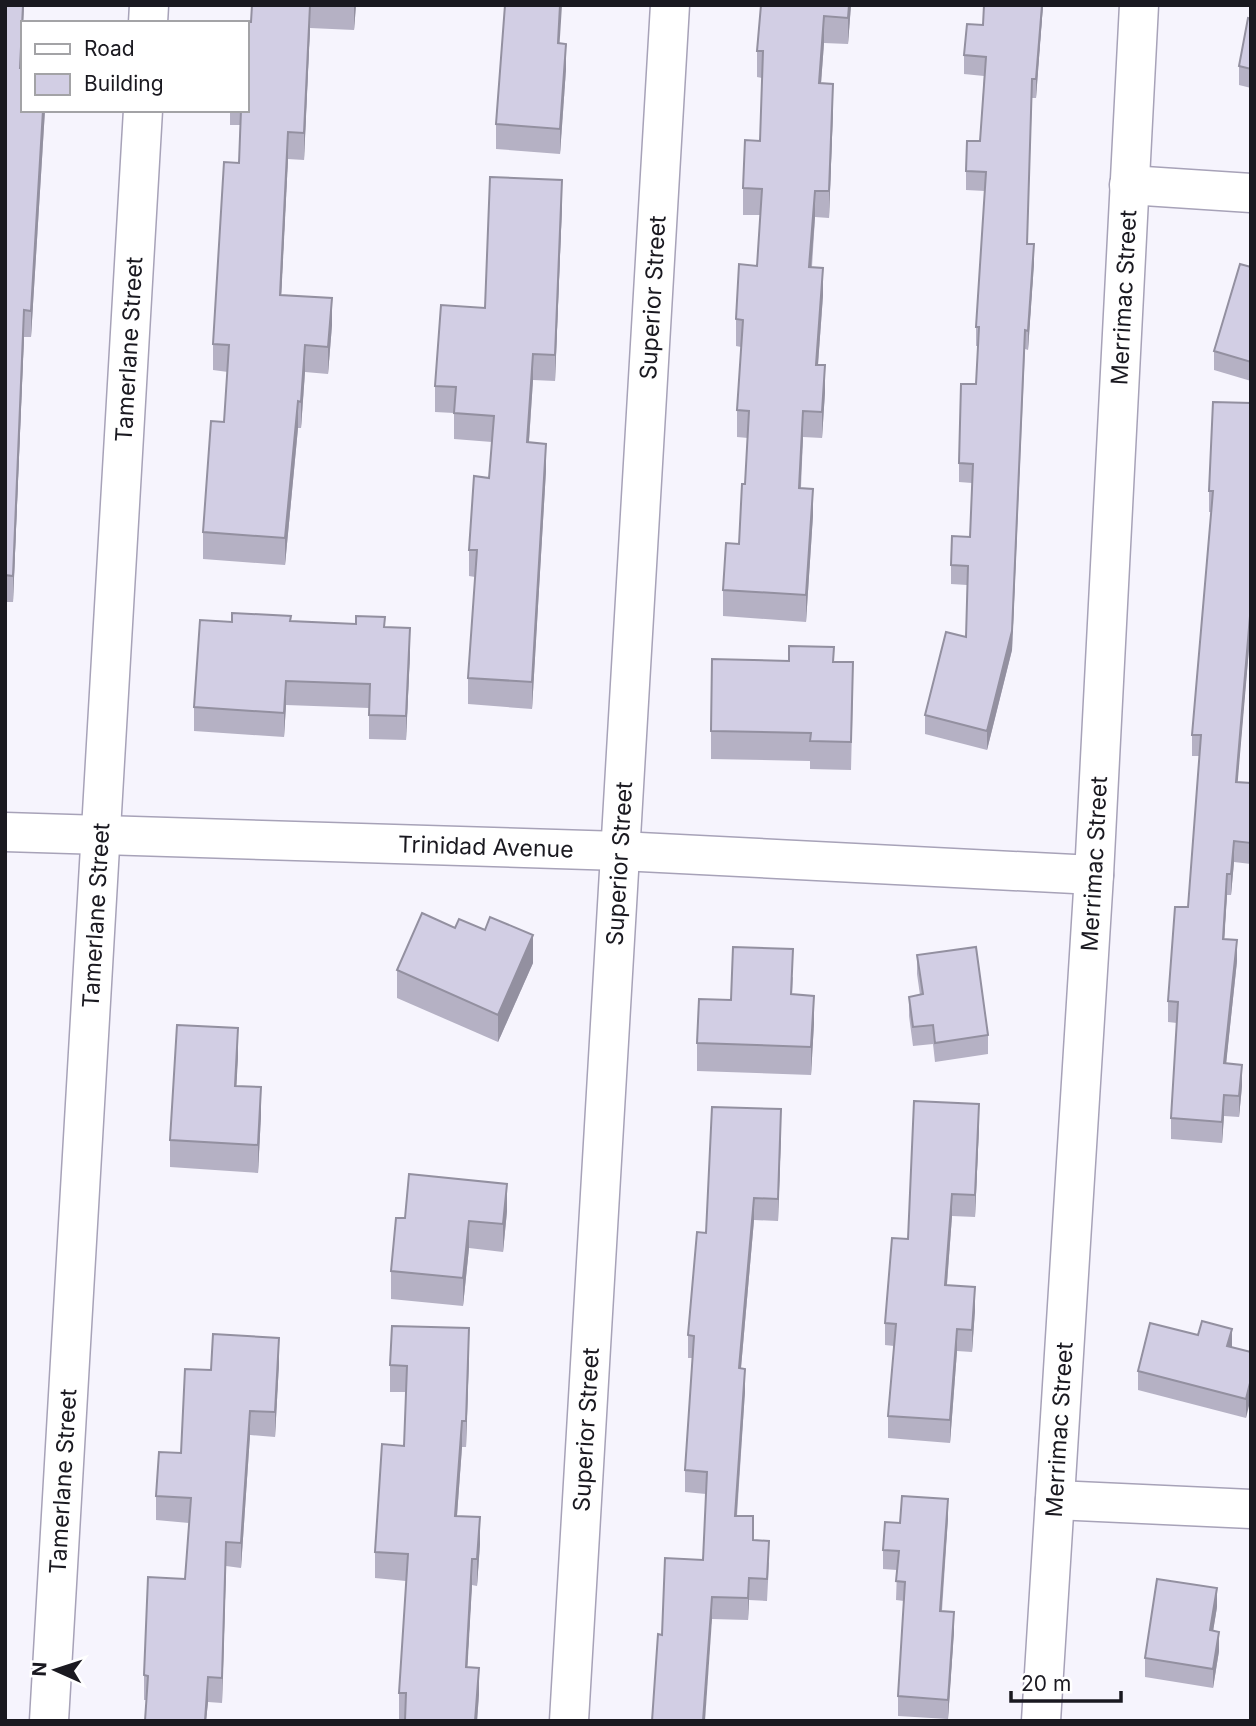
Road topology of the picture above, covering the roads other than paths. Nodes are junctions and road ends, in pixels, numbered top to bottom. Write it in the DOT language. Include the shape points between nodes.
graph roads {
  1 [pos="670,5"];
  2 [pos="1139,5"];
  3 [pos="143,112"];
  4 [pos="1129,185"];
  5 [pos="1251,193"];
  6 [pos="5,832"];
  7 [pos="102,835"];
  8 [pos="620,851"];
  9 [pos="1094,875"];
  10 [pos="1055,1500"];
  11 [pos="1251,1509"];
  12 [pos="49,1721"];
  13 [pos="569,1721"];
  14 [pos="1041,1721"];
  1 -- 8 [label="street, Superior Street"];
  2 -- 4 [label="street, Merrimac Street"];
  3 -- 7 [label="street, Tamerlane Street"];
  4 -- 5 [label="street"];
  4 -- 9 [label="street, Merrimac Street"];
  6 -- 7 [label="street, Trinidad Avenue"];
  7 -- 8 [label="street, Trinidad Avenue"];
  7 -- 12 [label="street, Tamerlane Street"];
  8 -- 9 [label="street, Trinidad Avenue"];
  8 -- 13 [label="street, Superior Street"];
  9 -- 10 [label="street, Merrimac Street"];
  10 -- 11 [label="street"];
  10 -- 14 [label="street, Merrimac Street"];
}
